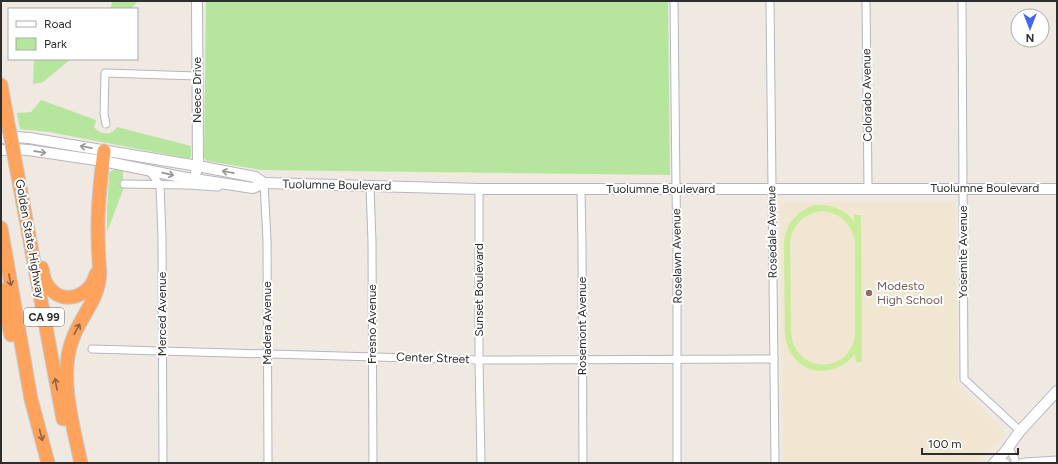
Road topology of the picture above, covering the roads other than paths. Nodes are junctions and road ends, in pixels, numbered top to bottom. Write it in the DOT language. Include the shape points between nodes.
graph roads {
  1 [pos="197,1"];
  2 [pos="674,1"];
  3 [pos="770,1"];
  4 [pos="866,1"];
  5 [pos="962,1"];
  6 [pos="197,76"];
  7 [pos="1,85"];
  8 [pos="106,124"];
  9 [pos="1,138"];
  10 [pos="1,150"];
  11 [pos="104,156"];
  12 [pos="198,166"];
  13 [pos="148,169"];
  14 [pos="17,171"];
  15 [pos="191,182"];
  16 [pos="124,184"];
  17 [pos="264,184"];
  18 [pos="160,185"];
  19 [pos="370,186"];
  20 [pos="868,188"];
  21 [pos="963,188"];
  22 [pos="479,189"];
  23 [pos="581,189"];
  24 [pos="676,189"];
  25 [pos="772,189"];
  26 [pos="1057,189"];
  27 [pos="1,228"];
  28 [pos="99,260"];
  29 [pos="1,290"];
  30 [pos="92,349"];
  31 [pos="162,351"];
  32 [pos="267,354"];
  33 [pos="372,356"];
  34 [pos="583,359"];
  35 [pos="677,359"];
  36 [pos="774,359"];
  37 [pos="480,360"];
  38 [pos="1057,391"];
  39 [pos="31,399"];
  40 [pos="1020,431"];
  41 [pos="1008,447"];
  42 [pos="1057,460"];
  43 [pos="999,462"];
  44 [pos="48,463"];
  45 [pos="74,463"];
  46 [pos="81,463"];
  47 [pos="163,463"];
  48 [pos="268,463"];
  49 [pos="373,463"];
  50 [pos="481,463"];
  51 [pos="583,463"];
  52 [pos="677,463"];
  53 [pos="774,463"];
  54 [pos="1015,463"];
  55 [pos="1021,463"];
  1 -- 6 [label="main road, Neece Drive"];
  2 -- 24 [label="street, Roselawn Avenue"];
  3 -- 25 [label="street, Rosedale Avenue"];
  4 -- 20 [label="street, Colorado Avenue"];
  5 -- 21 [label="street, Yosemite Avenue"];
  6 -- 8 [label="street" via="105,74"];
  6 -- 12 [label="main road, Neece Drive"];
  7 -- 14 [label="highway, Golden State Highway / CA 99, bridge"];
  11 -- 9 [label="main road, Tuolumne Boulevard, one-way" via="63,143 29,138"];
  10 -- 11 [label="main road, Tuolumne Boulevard, one-way"];
  11 -- 12 [label="main road, Tuolumne Boulevard"];
  11 -- 13 [label="main road, Tuolumne Boulevard"];
  11 -- 28 [label="highway" via="99,192"];
  12 -- 15 [label="main road, Neece Drive"];
  17 -- 12 [label="main road, Tuolumne Boulevard, one-way" via="255,177"];
  13 -- 15 [label="main road, Tuolumne Boulevard, one-way"];
  13 -- 18 [label="street"];
  14 -- 28 [label="highway" via="45,280 50,289 60,296 76,297 89,288"];
  45 -- 14 [label="highway, Golden State Highway / CA 99, one-way" via="58,396"];
  15 -- 17 [label="main road, Tuolumne Boulevard" via="253,188"];
  15 -- 18 [label="street, Tuolumne Boulevard"];
  16 -- 18 [label="street, Tuolumne Boulevard"];
  17 -- 19 [label="main road, Tuolumne Boulevard"];
  17 -- 32 [label="street, Madera Avenue" via="267,240"];
  18 -- 31 [label="street, Merced Avenue"];
  19 -- 22 [label="main road, Tuolumne Boulevard"];
  19 -- 33 [label="street, Fresno Avenue"];
  20 -- 21 [label="main road, Tuolumne Boulevard"];
  20 -- 25 [label="main road, Tuolumne Boulevard"];
  21 -- 26 [label="main road, Tuolumne Boulevard"];
  21 -- 40 [label="street, Yosemite Avenue" via="964,378"];
  22 -- 23 [label="main road, Tuolumne Boulevard"];
  22 -- 37 [label="street, Sunset Boulevard"];
  23 -- 24 [label="main road, Tuolumne Boulevard"];
  23 -- 34 [label="street, Rosemont Avenue"];
  24 -- 25 [label="main road, Tuolumne Boulevard"];
  24 -- 35 [label="street, Roselawn Avenue"];
  25 -- 36 [label="street, Rosedale Avenue"];
  27 -- 39 [label="highway, CA 99, one-way"];
  46 -- 28 [label="highway, one-way" via="69,404 67,357 73,336 98,288"];
  29 -- 39 [label="highway"];
  30 -- 31 [label="street, Center Street"];
  31 -- 32 [label="street, Center Street"];
  31 -- 47 [label="street, Merced Avenue"];
  32 -- 33 [label="street, Center Street"];
  32 -- 48 [label="street, Madera Avenue"];
  33 -- 37 [label="street, Center Street"];
  33 -- 49 [label="street, Fresno Avenue"];
  34 -- 35 [label="street, Center Street"];
  34 -- 37 [label="street, Center Street"];
  34 -- 51 [label="street, Rosemont Avenue"];
  35 -- 36 [label="street, Center Street"];
  35 -- 52 [label="street, Roselawn Avenue"];
  36 -- 53 [label="street, Rosedale Avenue"];
  37 -- 50 [label="street, Sunset Boulevard"];
  38 -- 40 [label="main road"];
  39 -- 44 [label="highway, CA 99, one-way"];
  40 -- 41 [label="main road"];
  41 -- 43 [label="main road"];
  41 -- 54 [label="street"];
  42 -- 55 [label="street"];
}
